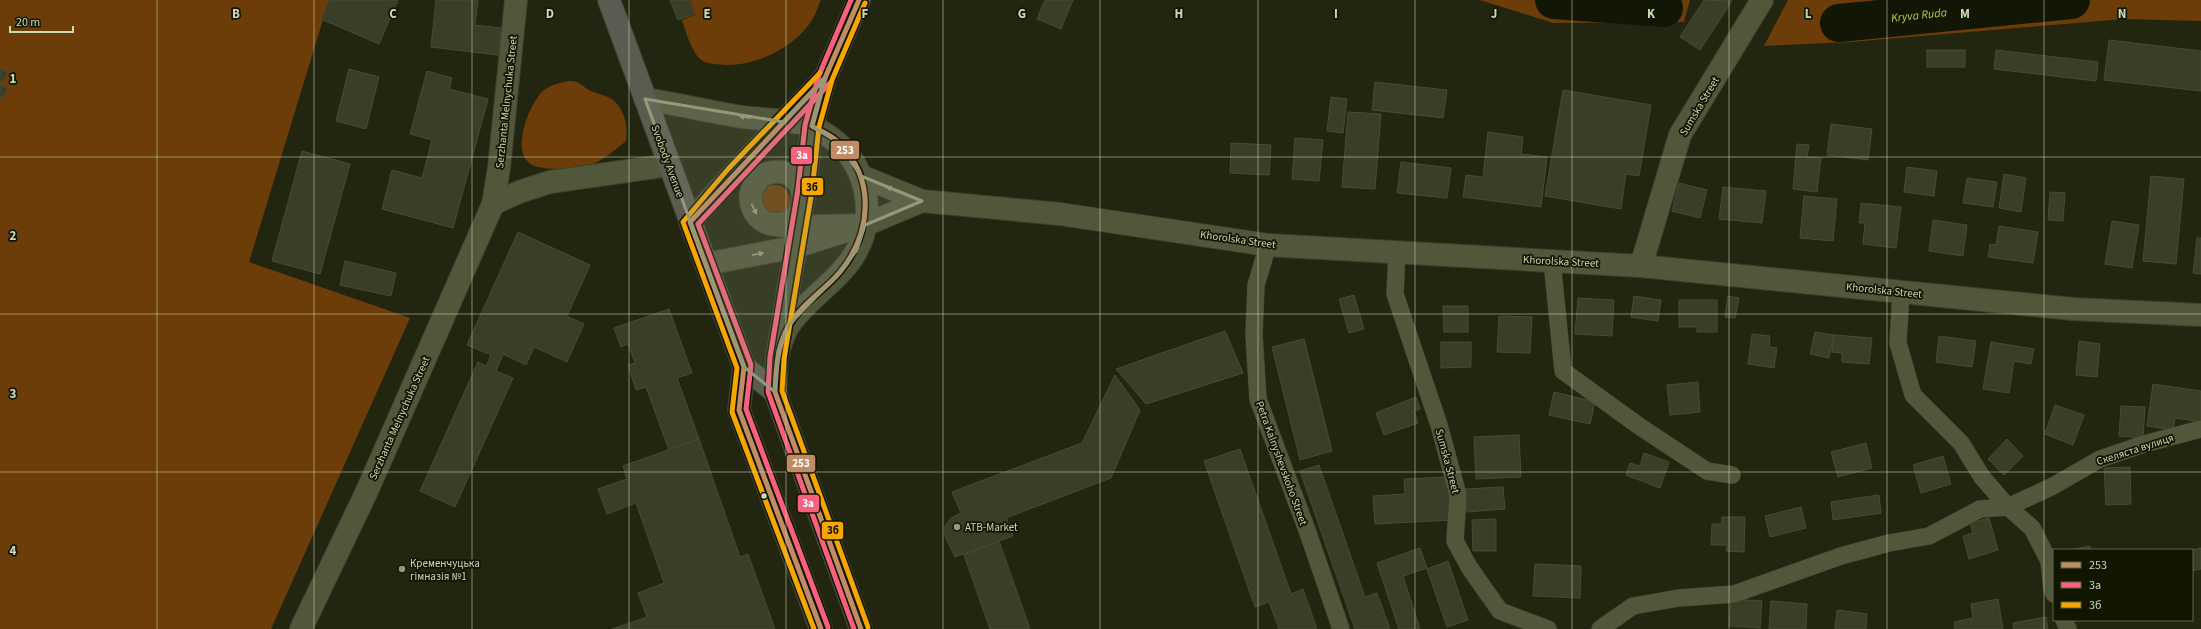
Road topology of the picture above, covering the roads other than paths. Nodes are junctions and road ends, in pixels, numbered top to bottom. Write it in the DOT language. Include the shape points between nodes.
graph roads {
  1 [pos="516,0"];
  2 [pos="609,0"];
  3 [pos="858,0"];
  4 [pos="1762,0"];
  5 [pos="825,78"];
  6 [pos="644,99"];
  7 [pos="784,122"];
  8 [pos="812,126"];
  9 [pos="763,142"];
  10 [pos="669,165"];
  11 [pos="861,176"];
  12 [pos="755,183"];
  13 [pos="922,201"];
  14 [pos="493,204"];
  15 [pos="803,204"];
  16 [pos="690,222"];
  17 [pos="775,224"];
  18 [pos="865,225"];
  19 [pos="799,226"];
  20 [pos="1268,244"];
  21 [pos="794,247"];
  22 [pos="1397,252"];
  23 [pos="1552,261"];
  24 [pos="706,264"];
  25 [pos="1641,266"];
  26 [pos="1901,292"];
  27 [pos="2201,315"];
  28 [pos="778,352"];
  29 [pos="744,367"];
  30 [pos="775,392"];
  31 [pos="2201,429"];
  32 [pos="1732,475"];
  33 [pos="2008,507"];
  34 [pos="2053,592"];
  35 [pos="301,629"];
  36 [pos="821,629"];
  37 [pos="861,629"];
  38 [pos="1341,629"];
  39 [pos="1548,629"];
  40 [pos="1600,629"];
  1 -- 14 [label="street, Serzhanta Melnychuka Street"];
  2 -- 6 [label="highway, Svobody Avenue"];
  3 -- 5 [label="street"];
  4 -- 25 [label="street, Sumska Street" via="1680,135"];
  5 -- 7 [label="street"];
  5 -- 8 [label="street"];
  7 -- 6 [label="street, one-way"];
  6 -- 10 [label="highway, Svobody Avenue"];
  7 -- 8 [label="street"];
  7 -- 9 [label="street"];
  8 -- 11 [label="street" via="837,142 848,153"];
  8 -- 15 [label="street"];
  9 -- 12 [label="street"];
  9 -- 16 [label="street"];
  10 -- 14 [label="street" via="550,182"];
  10 -- 16 [label="highway, Svobody Avenue"];
  13 -- 11 [label="street, one-way"];
  11 -- 18 [label="street" via="867,199"];
  12 -- 15 [label="street" via="770,172 788,174 801,186"];
  12 -- 17 [label="street, one-way" via="751,192 752,207 761,219"];
  13 -- 18 [label="street"];
  13 -- 20 [label="street, Khorolska Street" via="1060,214"];
  14 -- 35 [label="street, Serzhanta Melnychuka Street" via="367,491"];
  15 -- 17 [label="street" via="793,219"];
  15 -- 19 [label="street"];
  16 -- 24 [label="highway, Svobody Avenue"];
  17 -- 19 [label="street"];
  18 -- 19 [label="street"];
  18 -- 21 [label="street"];
  18 -- 28 [label="street" via="857,250 840,272 789,325"];
  19 -- 21 [label="street"];
  20 -- 22 [label="street, Khorolska Street"];
  20 -- 38 [label="street, Petra Kalnyshevskoho Street" via="1256,285 1254,335 1258,399"];
  24 -- 21 [label="street, one-way"];
  21 -- 28 [label="street"];
  22 -- 23 [label="street, Khorolska Street"];
  22 -- 39 [label="street, Sumska Street" via="1395,294 1439,425 1458,495 1455,541 1469,567 1500,611"];
  23 -- 25 [label="street, Khorolska Street"];
  23 -- 32 [label="street" via="1563,371 1707,471"];
  24 -- 29 [label="highway, Svobody Avenue"];
  25 -- 26 [label="street, Khorolska Street"];
  26 -- 27 [label="street, Khorolska Street" via="2073,309"];
  26 -- 33 [label="street" via="1898,343 1913,395 1961,443 1982,477"];
  28 -- 30 [label="street"];
  29 -- 30 [label="highway"];
  29 -- 36 [label="highway, Svobody Avenue" via="739,410"];
  30 -- 37 [label="highway"];
  31 -- 33 [label="street, Скеляста вулиця" via="2100,459 2053,486"];
  33 -- 34 [label="street" via="2032,528 2049,561"];
  33 -- 40 [label="street" via="1980,508 1929,536 1888,543 1841,556 1734,594 1679,598 1633,606"];
}
